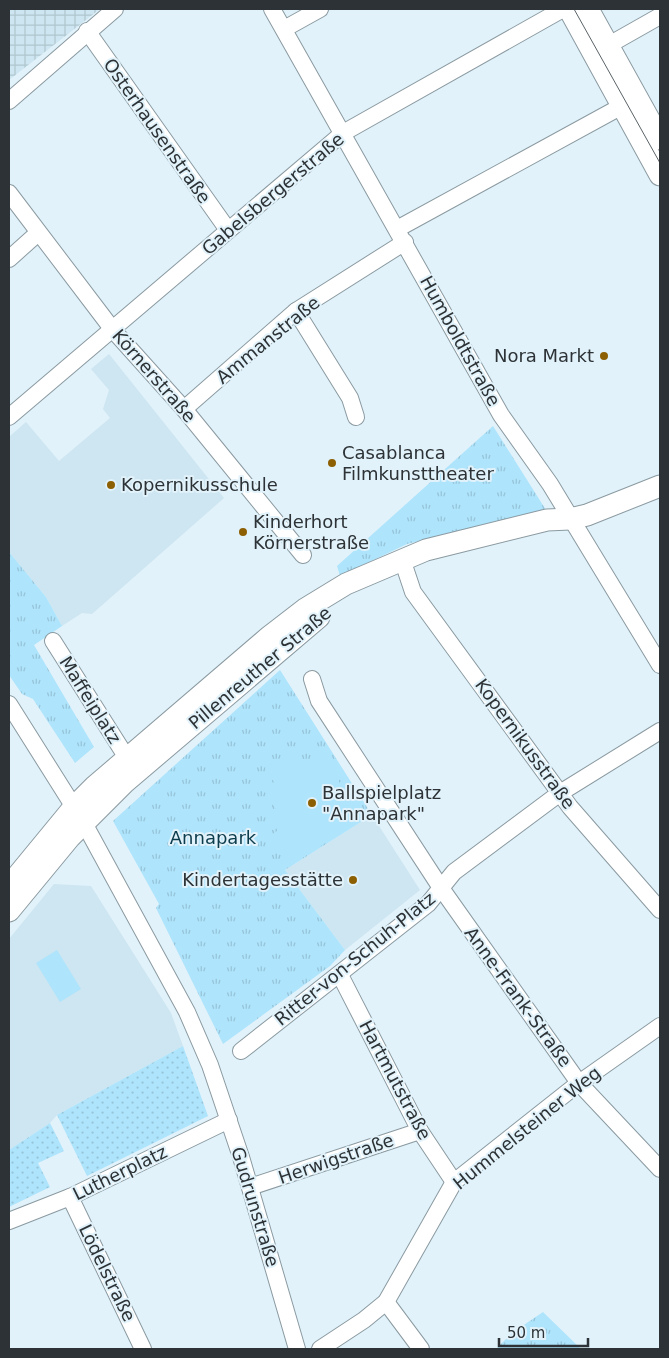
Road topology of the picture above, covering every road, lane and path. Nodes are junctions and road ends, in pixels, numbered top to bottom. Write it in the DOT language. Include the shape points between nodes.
graph roads {
  1 [pos="115,9"];
  2 [pos="272,9"];
  3 [pos="320,9"];
  4 [pos="562,9"];
  5 [pos="570,9"];
  6 [pos="588,9"];
  7 [pos="660,16"];
  8 [pos="284,28"];
  9 [pos="87,31"];
  10 [pos="607,46"];
  11 [pos="9,101"];
  12 [pos="616,110"];
  13 [pos="343,134"];
  14 [pos="660,139"];
  15 [pos="660,176"];
  16 [pos="9,193"];
  17 [pos="228,230"];
  18 [pos="38,233"];
  19 [pos="401,235"];
  20 [pos="9,258"];
  21 [pos="296,311"];
  22 [pos="113,330"];
  23 [pos="184,410"];
  24 [pos="9,417"];
  25 [pos="356,417"];
  26 [pos="660,486"];
  27 [pos="570,519"];
  28 [pos="303,555"];
  29 [pos="405,568"];
  30 [pos="53,641"];
  31 [pos="660,665"];
  32 [pos="312,679"];
  33 [pos="9,704"];
  34 [pos="660,731"];
  35 [pos="126,758"];
  36 [pos="560,793"];
  37 [pos="79,815"];
  38 [pos="9,886"];
  39 [pos="440,888"];
  40 [pos="660,910"];
  41 [pos="9,911"];
  42 [pos="340,975"];
  43 [pos="660,1026"];
  44 [pos="241,1051"];
  45 [pos="579,1083"];
  46 [pos="229,1120"];
  47 [pos="420,1131"];
  48 [pos="660,1169"];
  49 [pos="454,1182"];
  50 [pos="250,1187"];
  51 [pos="70,1198"];
  52 [pos="9,1221"];
  53 [pos="386,1302"];
  54 [pos="143,1349"];
  55 [pos="297,1349"];
  56 [pos="320,1349"];
  57 [pos="421,1349"];
  1 -- 9 [label="street"];
  2 -- 8 [label="street, Humboldtstraße"];
  3 -- 8 [label="street"];
  4 -- 13 [label="street, Gabelsbergerstraße"];
  5 -- 12 [label="main road"];
  6 -- 10 [label="main road"];
  7 -- 10 [label="street"];
  8 -- 13 [label="street, Humboldtstraße"];
  9 -- 11 [label="street"];
  9 -- 17 [label="street, Osterhausenstraße"];
  10 -- 14 [label="main road"];
  12 -- 15 [label="main road"];
  12 -- 19 [label="street, Ammanstraße"];
  13 -- 17 [label="street, Gabelsbergerstraße"];
  13 -- 19 [label="street, Humboldtstraße"];
  16 -- 18 [label="street, Körnerstraße"];
  17 -- 22 [label="street, Gabelsbergerstraße"];
  18 -- 20 [label="street"];
  18 -- 22 [label="street, Körnerstraße"];
  19 -- 21 [label="street, Ammanstraße"];
  19 -- 27 [label="street, Humboldtstraße" via="501,415"];
  21 -- 23 [label="street, Ammanstraße"];
  21 -- 25 [label="street" via="350,398"];
  22 -- 23 [label="street, Körnerstraße"];
  22 -- 24 [label="street, Gabelsbergerstraße"];
  23 -- 28 [label="street, Körnerstraße"];
  26 -- 27 [label="main road, Pillenreuther Straße" via="611,507"];
  27 -- 29 [label="main road, Pillenreuther Straße" via="551,529 457,551"];
  27 -- 31 [label="street, Humboldtstraße"];
  27 -- 35 [label="main road, Pillenreuther Straße" via="547,520 439,546 392,563 340,588 270,636"];
  29 -- 36 [label="street, Kopernikusstraße" via="413,592"];
  29 -- 37 [label="main road, Pillenreuther Straße" via="346,598 308,625 163,749"];
  30 -- 35 [label="street, Maffeiplatz"];
  32 -- 39 [label="street, Ritter-von-Schuh-Platz" via="319,701"];
  33 -- 37 [label="street"];
  34 -- 36 [label="street"];
  35 -- 37 [label="main road, Pillenreuther Straße"];
  36 -- 39 [label="street" via="454,872"];
  36 -- 40 [label="street, Kopernikusstraße"];
  37 -- 38 [label="main road, Pillenreuther Straße"];
  37 -- 41 [label="main road, Pillenreuther Straße"];
  37 -- 46 [label="street, Gudrunstraße" via="173,983 210,1065"];
  39 -- 42 [label="street, Ritter-von-Schuh-Platz" via="428,904"];
  39 -- 45 [label="street, Anne-Frank-Straße"];
  42 -- 44 [label="street, Ritter-von-Schuh-Platz"];
  42 -- 47 [label="street, Hartmutstraße"];
  43 -- 45 [label="street, Hummelsteiner Weg"];
  45 -- 48 [label="street, Anne-Frank-Straße"];
  45 -- 49 [label="street, Hummelsteiner Weg"];
  46 -- 50 [label="street, Gudrunstraße"];
  46 -- 51 [label="street, Lutherplatz"];
  47 -- 49 [label="street, Hartmutstraße"];
  47 -- 50 [label="street, Herwigstraße"];
  49 -- 53 [label="street, Hummelsteiner Weg"];
  50 -- 55 [label="street, Gudrunstraße"];
  51 -- 52 [label="street, Lutherplatz"];
  51 -- 54 [label="street, Lödelstraße"];
  53 -- 56 [label="street, Hummelsteiner Weg"];
  53 -- 57 [label="street"];
}
